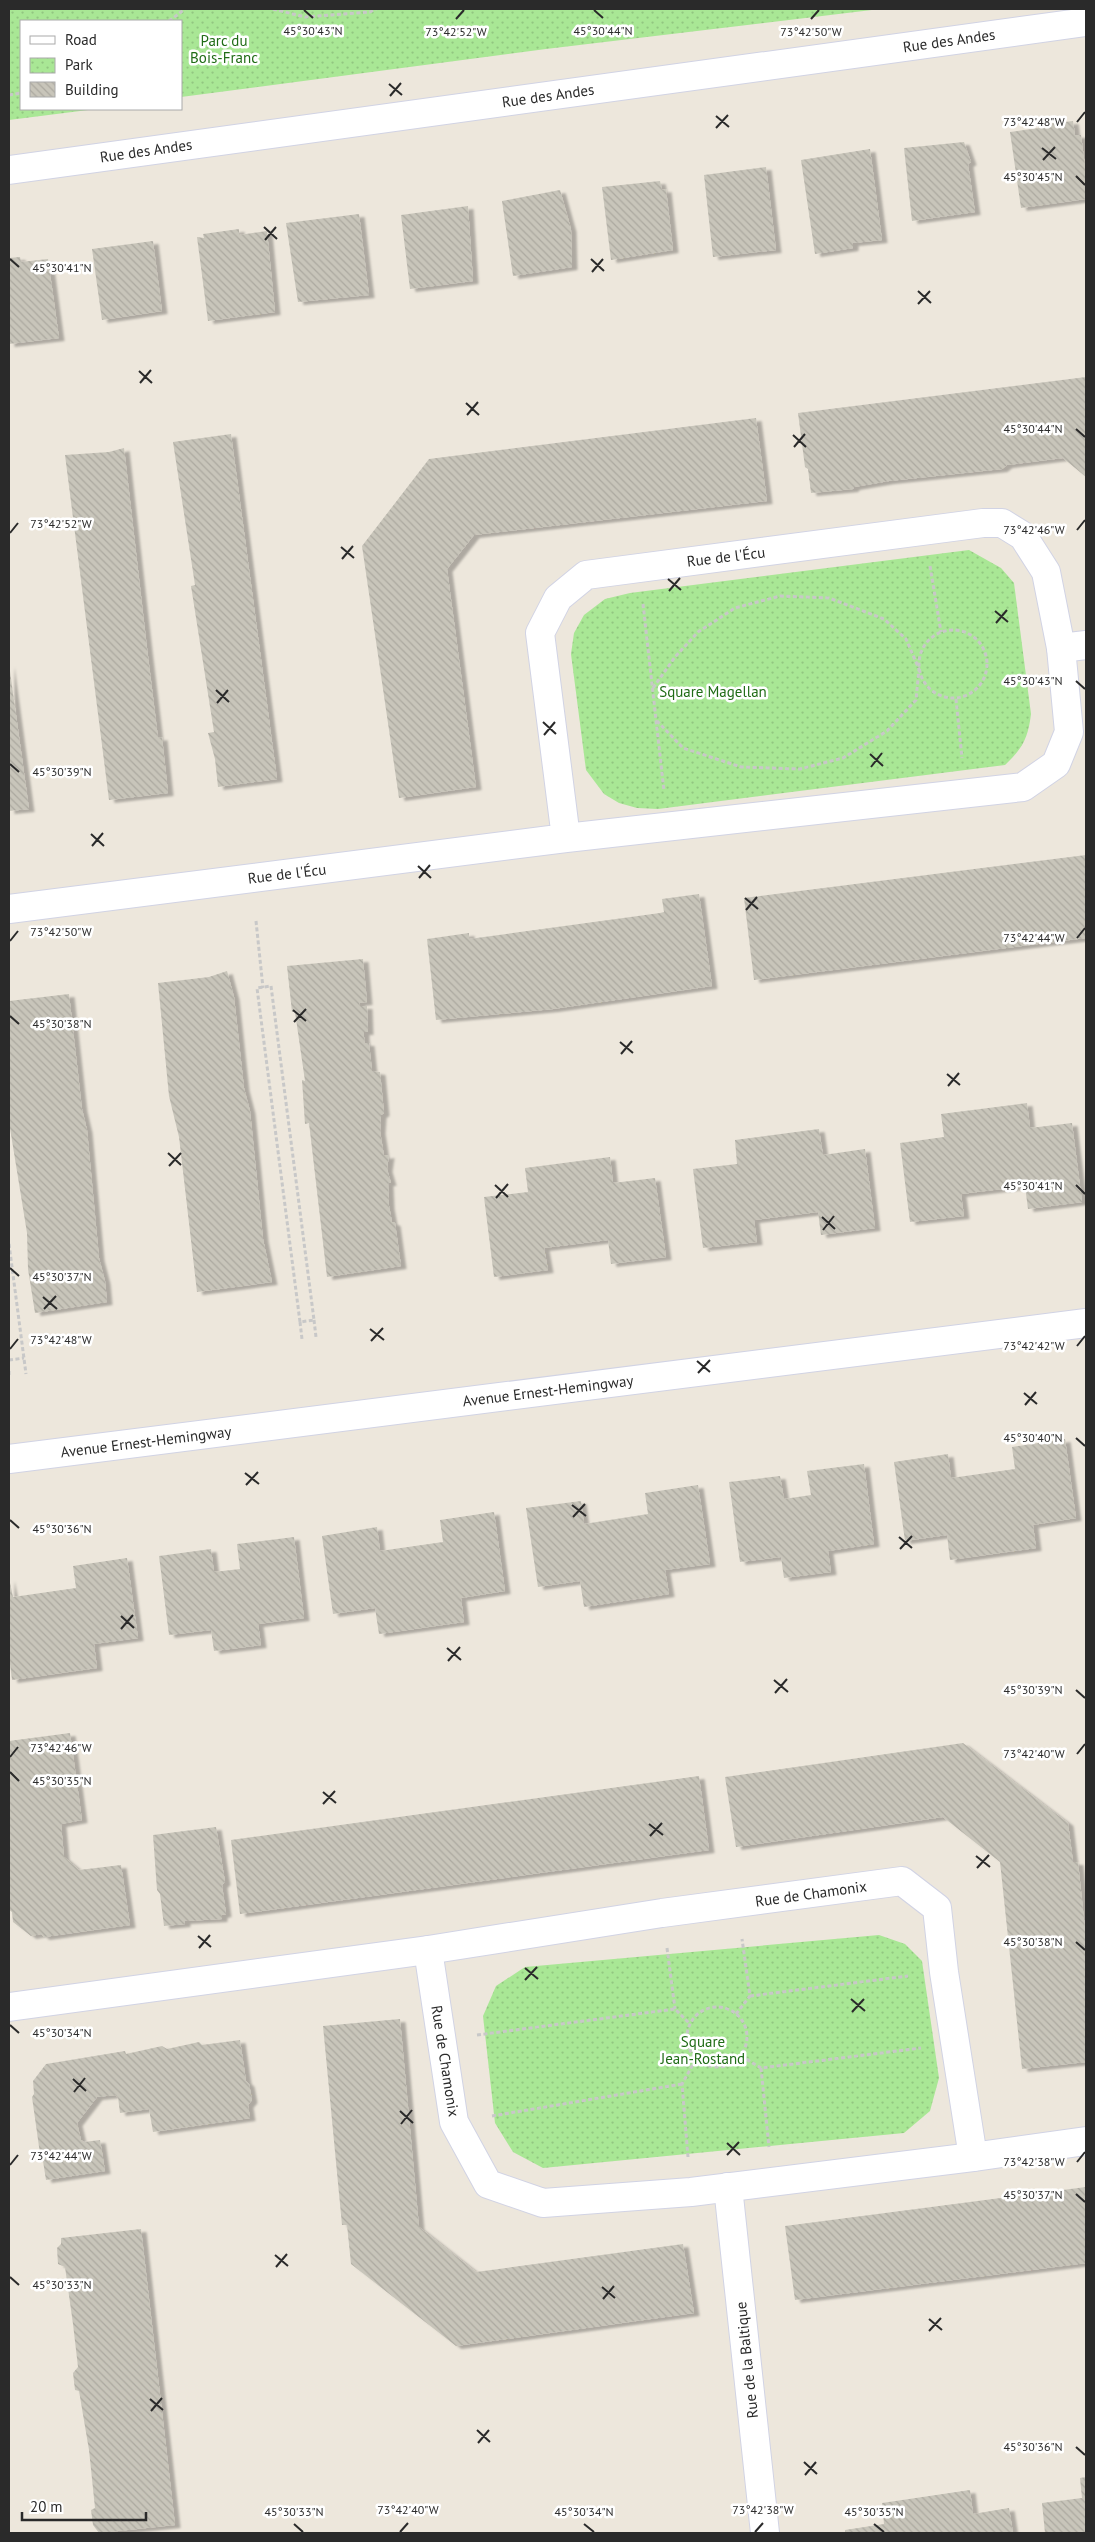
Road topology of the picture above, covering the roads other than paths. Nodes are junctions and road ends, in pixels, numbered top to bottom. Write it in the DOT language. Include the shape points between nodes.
graph roads {
  1 [pos="1086,22"];
  2 [pos="9,170"];
  3 [pos="1074,647"];
  4 [pos="566,838"];
  5 [pos="9,909"];
  6 [pos="1086,1323"];
  7 [pos="9,1459"];
  8 [pos="428,1950"];
  9 [pos="9,2007"];
  10 [pos="1086,2141"];
  11 [pos="973,2158"];
  12 [pos="728,2188"];
  13 [pos="765,2533"];
  1 -- 2 [label="street, Rue des Andes"];
  3 -- 4 [label="street, Rue de l'Écu" via="1069,732 1056,764 1023,787"];
  3 -- 4 [label="street, Rue de l'Écu" via="1046,572 1023,536 1002,524 982,523 586,576 558,598 540,633"];
  4 -- 5 [label="street, Rue de l'Écu"];
  6 -- 7 [label="street, Avenue Ernest-Hemingway"];
  8 -- 9 [label="street, Rue de Chamonix"];
  8 -- 11 [label="street, Rue de Chamonix" via="662,1913 902,1882 937,1908"];
  8 -- 12 [label="street, Rue de Chamonix" via="454,2122 488,2184 543,2203"];
  10 -- 11 [label="street, Rue de Chamonix"];
  11 -- 12 [label="street, Rue de Chamonix"];
  12 -- 13 [label="street, Rue de la Baltique"];
}
